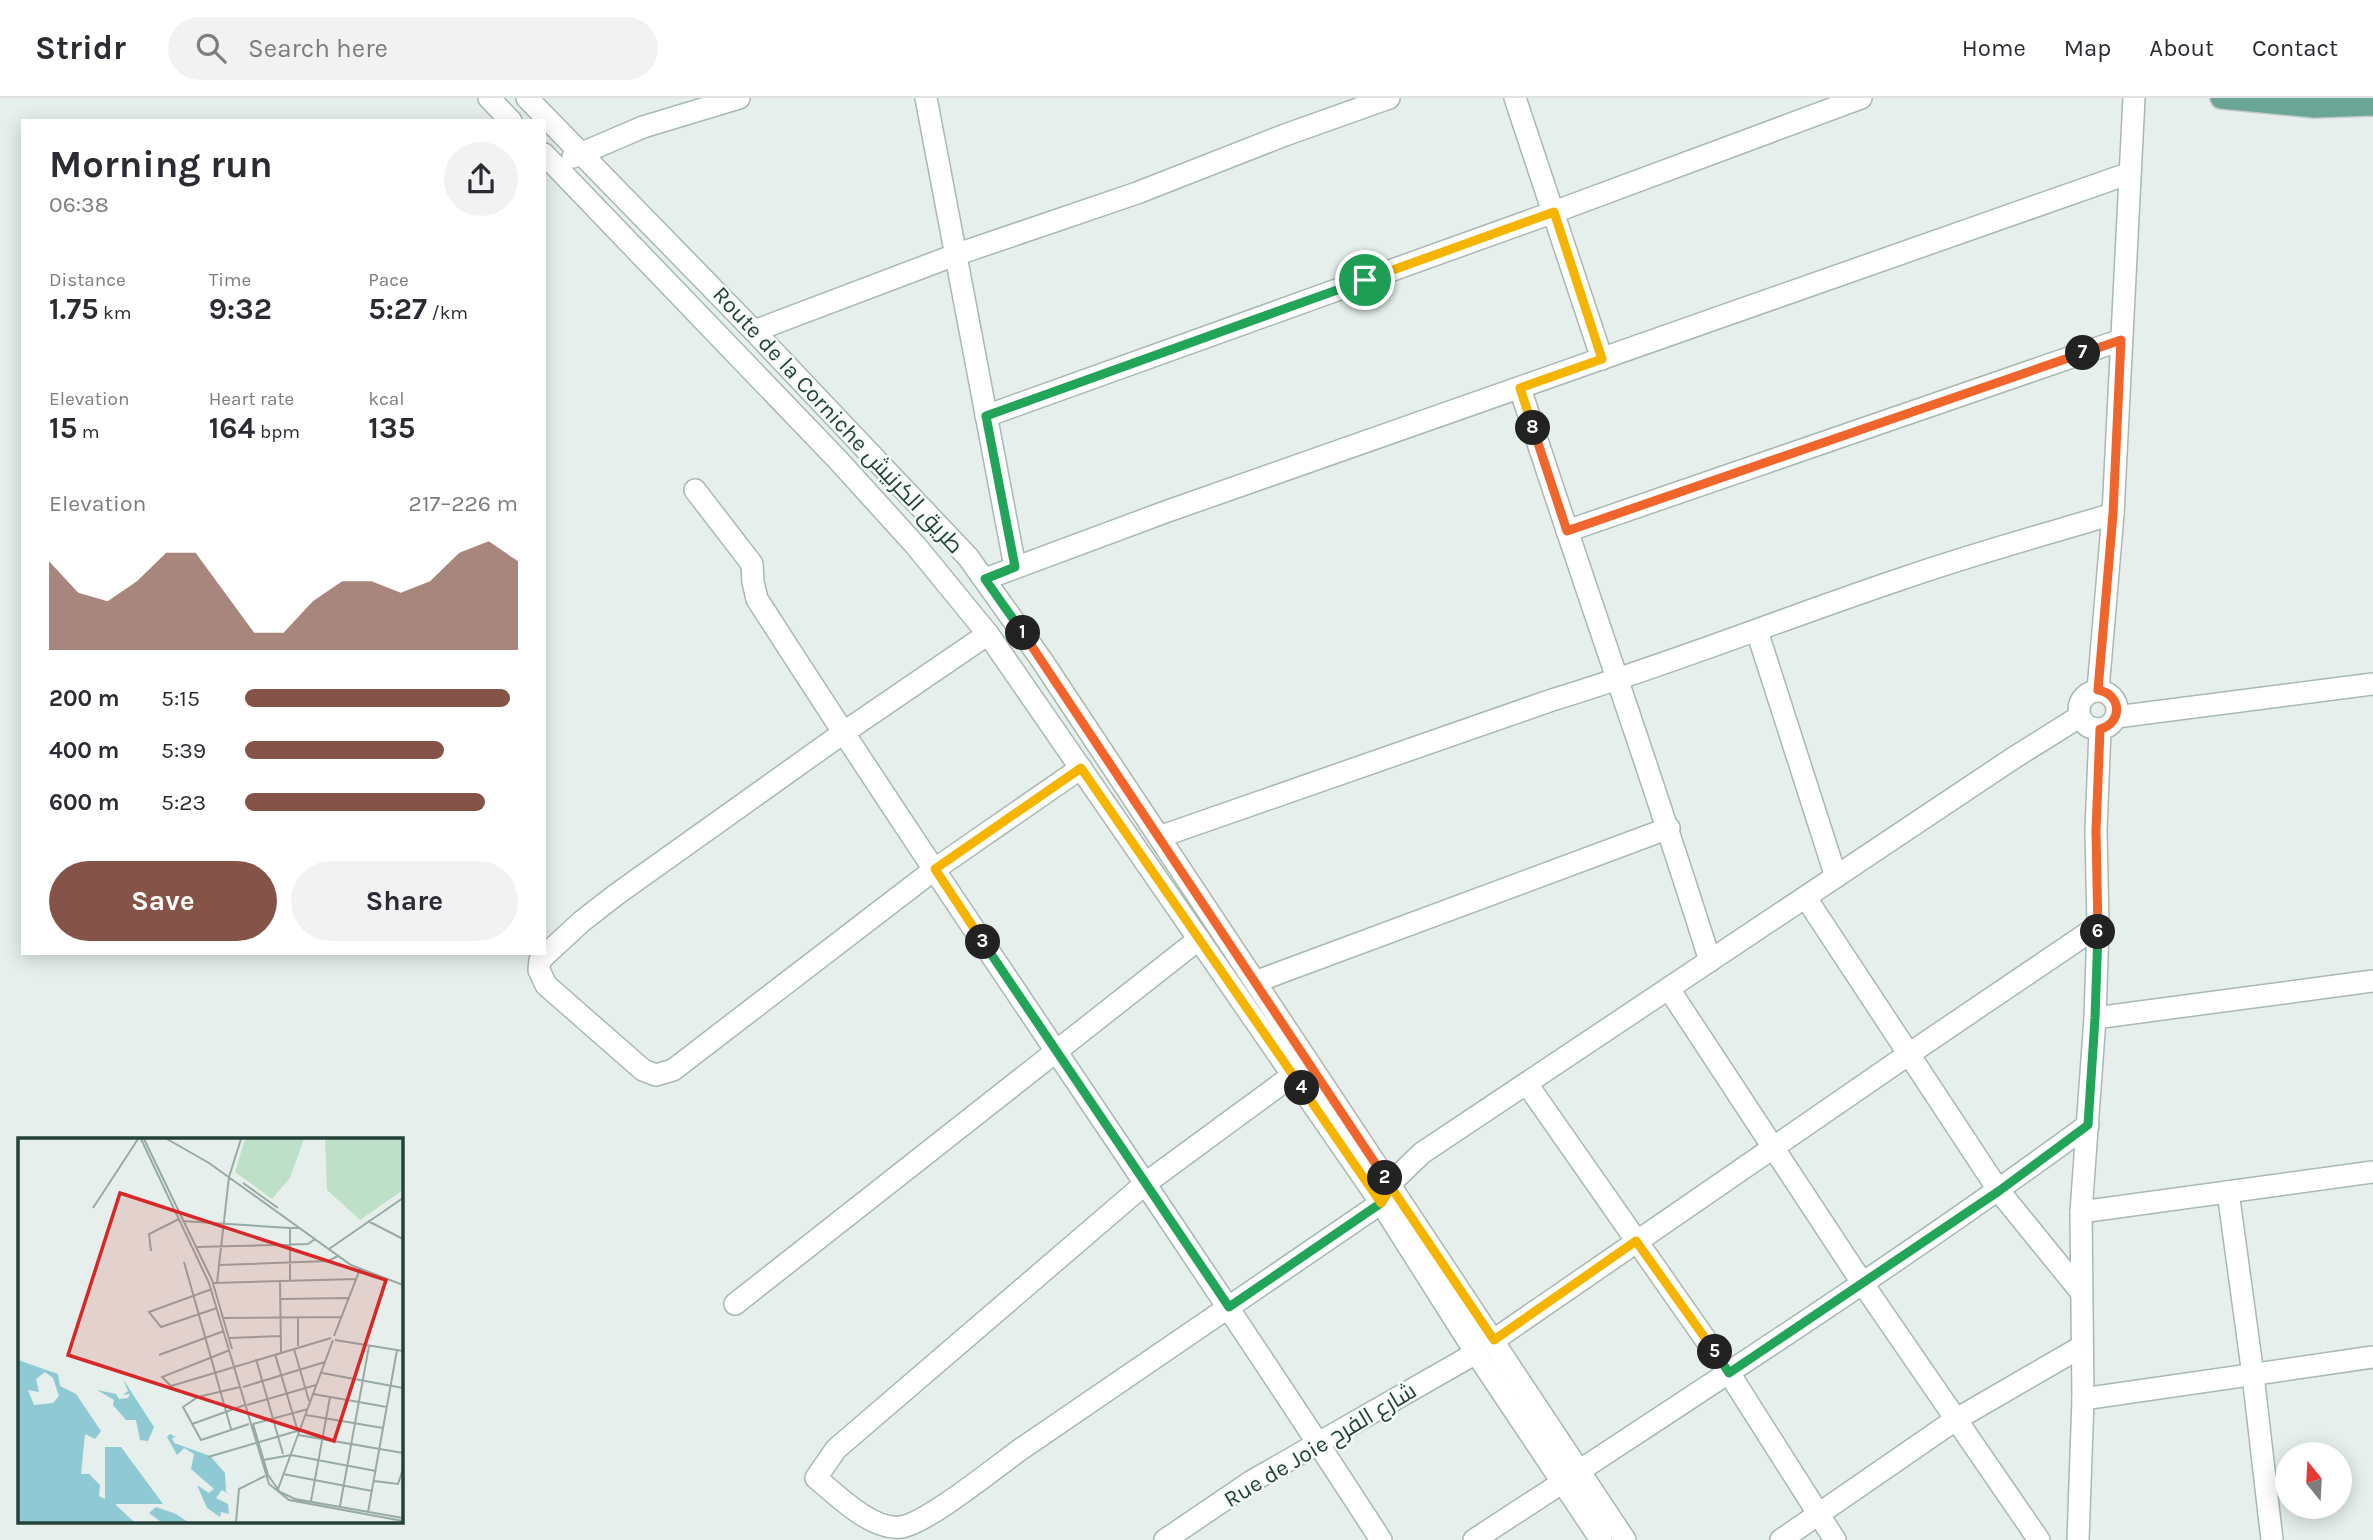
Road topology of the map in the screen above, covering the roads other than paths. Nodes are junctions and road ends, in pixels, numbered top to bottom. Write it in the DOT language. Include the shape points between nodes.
graph roads {
  1 [pos="489,98"];
  2 [pos="527,98"];
  3 [pos="739,98"];
  4 [pos="926,98"];
  5 [pos="1389,98"];
  6 [pos="1515,98"];
  7 [pos="1861,98"];
  8 [pos="2134,98"];
  9 [pos="2221,98"];
  10 [pos="2373,106"];
  11 [pos="509,119"];
  12 [pos="583,153"];
  13 [pos="550,160"];
  14 [pos="2130,173"];
  15 [pos="1554,212"];
  16 [pos="955,256"];
  17 [pos="754,331"];
  18 [pos="2121,340"];
  19 [pos="1602,359"];
  20 [pos="1520,388"];
  21 [pos="986,416"];
  22 [pos="695,490"];
  23 [pos="2113,514"];
  24 [pos="1567,531"];
  25 [pos="1015,567"];
  26 [pos="985,579"];
  27 [pos="1757,631"];
  28 [pos="988,634"];
  29 [pos="1617,680"];
  30 [pos="2373,684"];
  31 [pos="2098,690"];
  32 [pos="2080,717"];
  33 [pos="2108,723"];
  34 [pos="843,733"];
  35 [pos="1081,768"];
  36 [pos="1669,828"];
  37 [pos="1159,837"];
  38 [pos="935,869"];
  39 [pos="1836,877"];
  40 [pos="1806,898"];
  41 [pos="2098,926"];
  42 [pos="1199,939"];
  43 [pos="546,954"];
  44 [pos="545,955"];
  45 [pos="1710,961"];
  46 [pos="2373,981"];
  47 [pos="1255,982"];
  48 [pos="1669,989"];
  49 [pos="2095,1018"];
  50 [pos="1055,1051"];
  51 [pos="1909,1054"];
  52 [pos="1293,1075"];
  53 [pos="1527,1084"];
  54 [pos="2088,1125"];
  55 [pos="1774,1146"];
  56 [pos="2373,1172"];
  57 [pos="1146,1183"];
  58 [pos="1999,1191"];
  59 [pos="2228,1192"];
  60 [pos="1386,1195"];
  61 [pos="2081,1212"];
  62 [pos="1636,1241"];
  63 [pos="1863,1284"];
  64 [pos="2081,1292"];
  65 [pos="735,1304"];
  66 [pos="1229,1307"];
  67 [pos="1485,1347"];
  68 [pos="2081,1347"];
  69 [pos="2373,1357"];
  70 [pos="1729,1373"];
  71 [pos="2253,1375"];
  72 [pos="2083,1399"];
  73 [pos="1955,1420"];
  74 [pos="1319,1444"];
  75 [pos="1571,1477"];
  76 [pos="1818,1516"];
  77 [pos="1166,1540"];
  78 [pos="1381,1540"];
  79 [pos="1474,1540"];
  80 [pos="1601,1540"];
  81 [pos="1625,1540"];
  82 [pos="1781,1540"];
  83 [pos="1835,1540"];
  84 [pos="2039,1540"];
  85 [pos="2078,1540"];
  86 [pos="2272,1540"];
  1 -- 11 [label="street"];
  2 -- 12 [label="street, Route de la Corniche طريق الكرنيش"];
  3 -- 12 [label="street" via="643,127"];
  4 -- 16 [label="street"];
  5 -- 16 [label="street"];
  6 -- 15 [label="street"];
  7 -- 15 [label="street"];
  8 -- 14 [label="street"];
  9 -- 10 [label="main road" via="2314,107"];
  12 -- 13 [label="street"];
  12 -- 17 [label="street, Route de la Corniche طريق الكرنيش"];
  13 -- 28 [label="street, Route de la Corniche طريق الكرنيش" via="838,460"];
  14 -- 18 [label="street"];
  14 -- 19 [label="street"];
  15 -- 19 [label="street"];
  15 -- 21 [label="street"];
  16 -- 17 [label="street"];
  16 -- 21 [label="street"];
  17 -- 26 [label="street, Route de la Corniche طريق الكرنيش"];
  18 -- 23 [label="street"];
  18 -- 24 [label="street"];
  19 -- 20 [label="street"];
  20 -- 24 [label="street"];
  20 -- 25 [label="street"];
  21 -- 25 [label="street"];
  22 -- 34 [label="street" via="752,564 757,599"];
  23 -- 27 [label="street" via="1904,578"];
  23 -- 31 [label="street"];
  24 -- 29 [label="street"];
  25 -- 26 [label="street"];
  26 -- 37 [label="street, Route de la Corniche طريق الكرنيش"];
  27 -- 29 [label="street"];
  27 -- 39 [label="street"];
  28 -- 34 [label="street"];
  28 -- 35 [label="street, Route de la Corniche طريق الكرنيش"];
  29 -- 36 [label="street"];
  29 -- 37 [label="street"];
  30 -- 33 [label="street"];
  31 -- 32 [label="street" via="2082,699"];
  31 -- 33 [label="street" via="2105,691 2117,705"];
  32 -- 33 [label="street" via="2087,726"];
  32 -- 39 [label="street"];
  33 -- 41 [label="street" via="2096,831"];
  34 -- 38 [label="street"];
  34 -- 43 [label="street" via="581,922"];
  35 -- 38 [label="street"];
  35 -- 42 [label="street, Route de la Corniche طريق الكرنيش"];
  36 -- 45 [label="street"];
  36 -- 47 [label="street"];
  37 -- 47 [label="street, Route de la Corniche طريق الكرنيش"];
  38 -- 44 [label="street" via="673,1070 656,1075 643,1070 546,985 539,970"];
  38 -- 50 [label="street"];
  39 -- 40 [label="street"];
  40 -- 45 [label="street"];
  40 -- 51 [label="street"];
  41 -- 49 [label="street"];
  41 -- 51 [label="street, Rue de Joie شارع الفرح"];
  42 -- 50 [label="street"];
  42 -- 52 [label="street, Route de la Corniche طريق الكرنيش"];
  45 -- 48 [label="street"];
  46 -- 49 [label="street"];
  47 -- 60 [label="street, Route de la Corniche طريق الكرنيش"];
  48 -- 53 [label="street"];
  48 -- 55 [label="street"];
  49 -- 54 [label="street"];
  50 -- 57 [label="street"];
  50 -- 65 [label="street"];
  51 -- 55 [label="street, Rue de Joie شارع الفرح"];
  51 -- 58 [label="street"];
  52 -- 57 [label="street"];
  52 -- 60 [label="street, Route de la Corniche طريق الكرنيش"];
  53 -- 60 [label="street" via="1422,1153"];
  53 -- 62 [label="street"];
  54 -- 58 [label="street"];
  54 -- 61 [label="street"];
  55 -- 62 [label="street, Rue de Joie شارع الفرح"];
  55 -- 63 [label="street"];
  56 -- 59 [label="street"];
  57 -- 66 [label="street"];
  57 -- 66 [label="street" via="836,1449 816,1478 882,1525 898,1528 918,1522"];
  58 -- 63 [label="street"];
  58 -- 64 [label="street"];
  59 -- 61 [label="street"];
  59 -- 71 [label="street"];
  60 -- 66 [label="street"];
  60 -- 67 [label="street, Route de la Corniche طريق الكرنيش"];
  61 -- 64 [label="street"];
  62 -- 67 [label="street, Rue de Joie شارع الفرح"];
  62 -- 70 [label="street"];
  63 -- 70 [label="street"];
  63 -- 73 [label="street"];
  64 -- 68 [label="street"];
  66 -- 74 [label="street"];
  67 -- 74 [label="street, Rue de Joie شارع الفرح"];
  67 -- 75 [label="street, Route de la Corniche طريق الكرنيش"];
  68 -- 72 [label="street"];
  68 -- 73 [label="street"];
  69 -- 71 [label="street"];
  70 -- 75 [label="street"];
  70 -- 76 [label="street"];
  71 -- 72 [label="street"];
  71 -- 86 [label="street"];
  72 -- 85 [label="street"];
  73 -- 76 [label="street"];
  73 -- 84 [label="street"];
  74 -- 77 [label="street, Rue de Joie شارع الفرح" via="1252,1481"];
  74 -- 78 [label="street"];
  75 -- 79 [label="street"];
  75 -- 80 [label="street, Route de la Corniche طريق الكرنيش"];
  75 -- 81 [label="street, Route de la Corniche طريق الكرنيش"];
  76 -- 82 [label="street"];
  76 -- 83 [label="street"];
}
